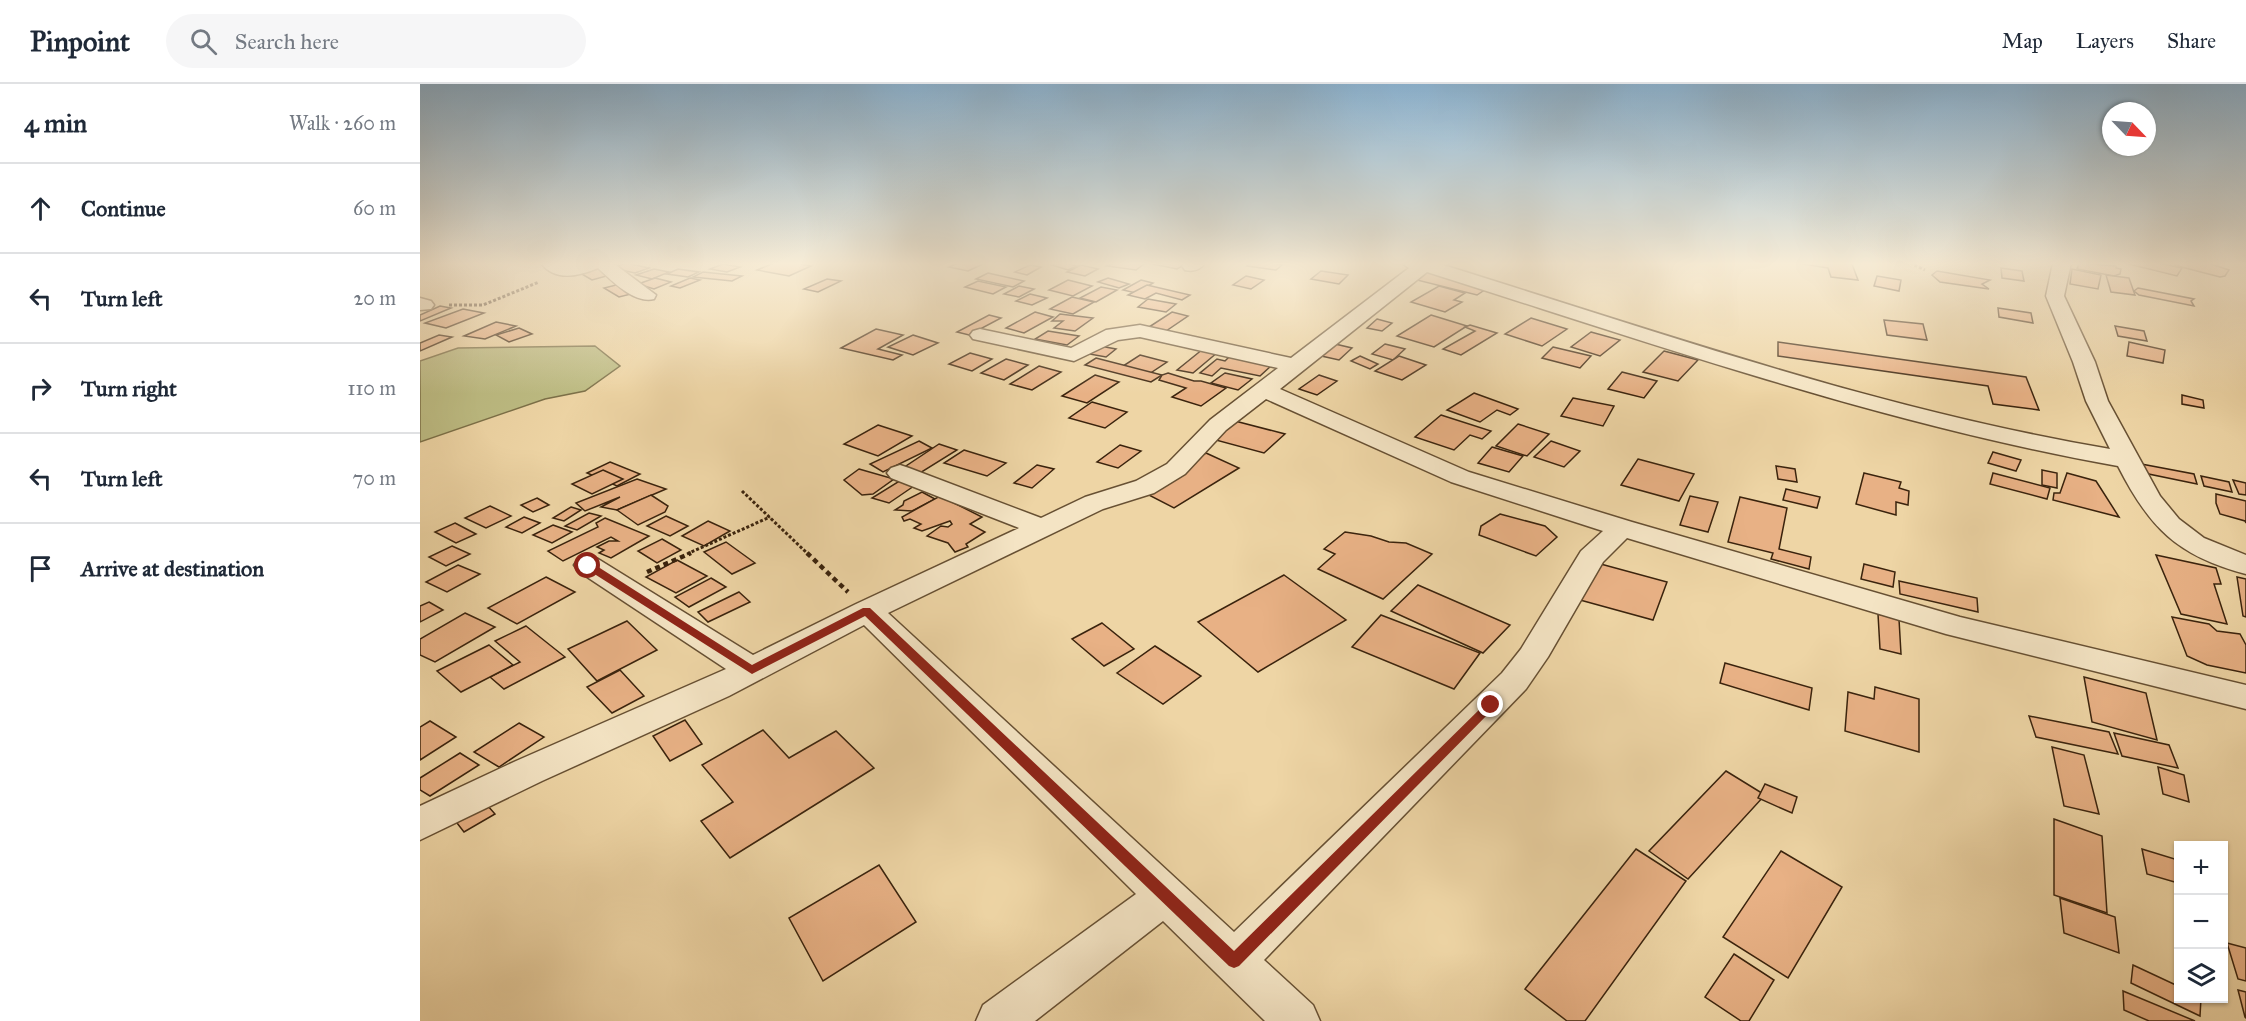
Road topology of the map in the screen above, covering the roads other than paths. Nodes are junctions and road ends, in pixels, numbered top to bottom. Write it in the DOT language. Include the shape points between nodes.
graph roads {
  1 [pos="1369,307"];
  2 [pos="1556,307"];
  3 [pos="2060,307"];
  4 [pos="980,335"];
  5 [pos="1297,366"];
  6 [pos="1264,390"];
  7 [pos="2128,460"];
  8 [pos="900,473"];
  9 [pos="1042,528"];
  10 [pos="1622,528"];
  11 [pos="588,566"];
  12 [pos="2246,566"];
  13 [pos="867,611"];
  14 [pos="752,670"];
  15 [pos="2246,697"];
  16 [pos="420,824"];
  17 [pos="1166,895"];
  18 [pos="1234,961"];
  19 [pos="999,1021"];
  20 [pos="1298,1021"];
  1 -- 5 [label="street"];
  2 -- 7 [label="street" via="1907,413"];
  3 -- 7 [label="street" via="2097,401"];
  4 -- 5 [label="street" via="1074,355 1113,334 1140,331"];
  5 -- 6 [label="street"];
  6 -- 9 [label="street" via="1218,425 1176,469 1160,480 1094,503"];
  6 -- 10 [label="street" via="1460,477"];
  7 -- 12 [label="street" via="2148,500 2169,525 2194,544"];
  8 -- 9 [label="street"];
  9 -- 13 [label="street"];
  10 -- 15 [label="street" via="1957,627"];
  10 -- 18 [label="street" via="1591,557 1514,681"];
  11 -- 14 [label="street"];
  13 -- 14 [label="street"];
  13 -- 17 [label="street"];
  14 -- 16 [label="street"];
  17 -- 18 [label="street"];
  17 -- 19 [label="street"];
  18 -- 20 [label="street"];
}
